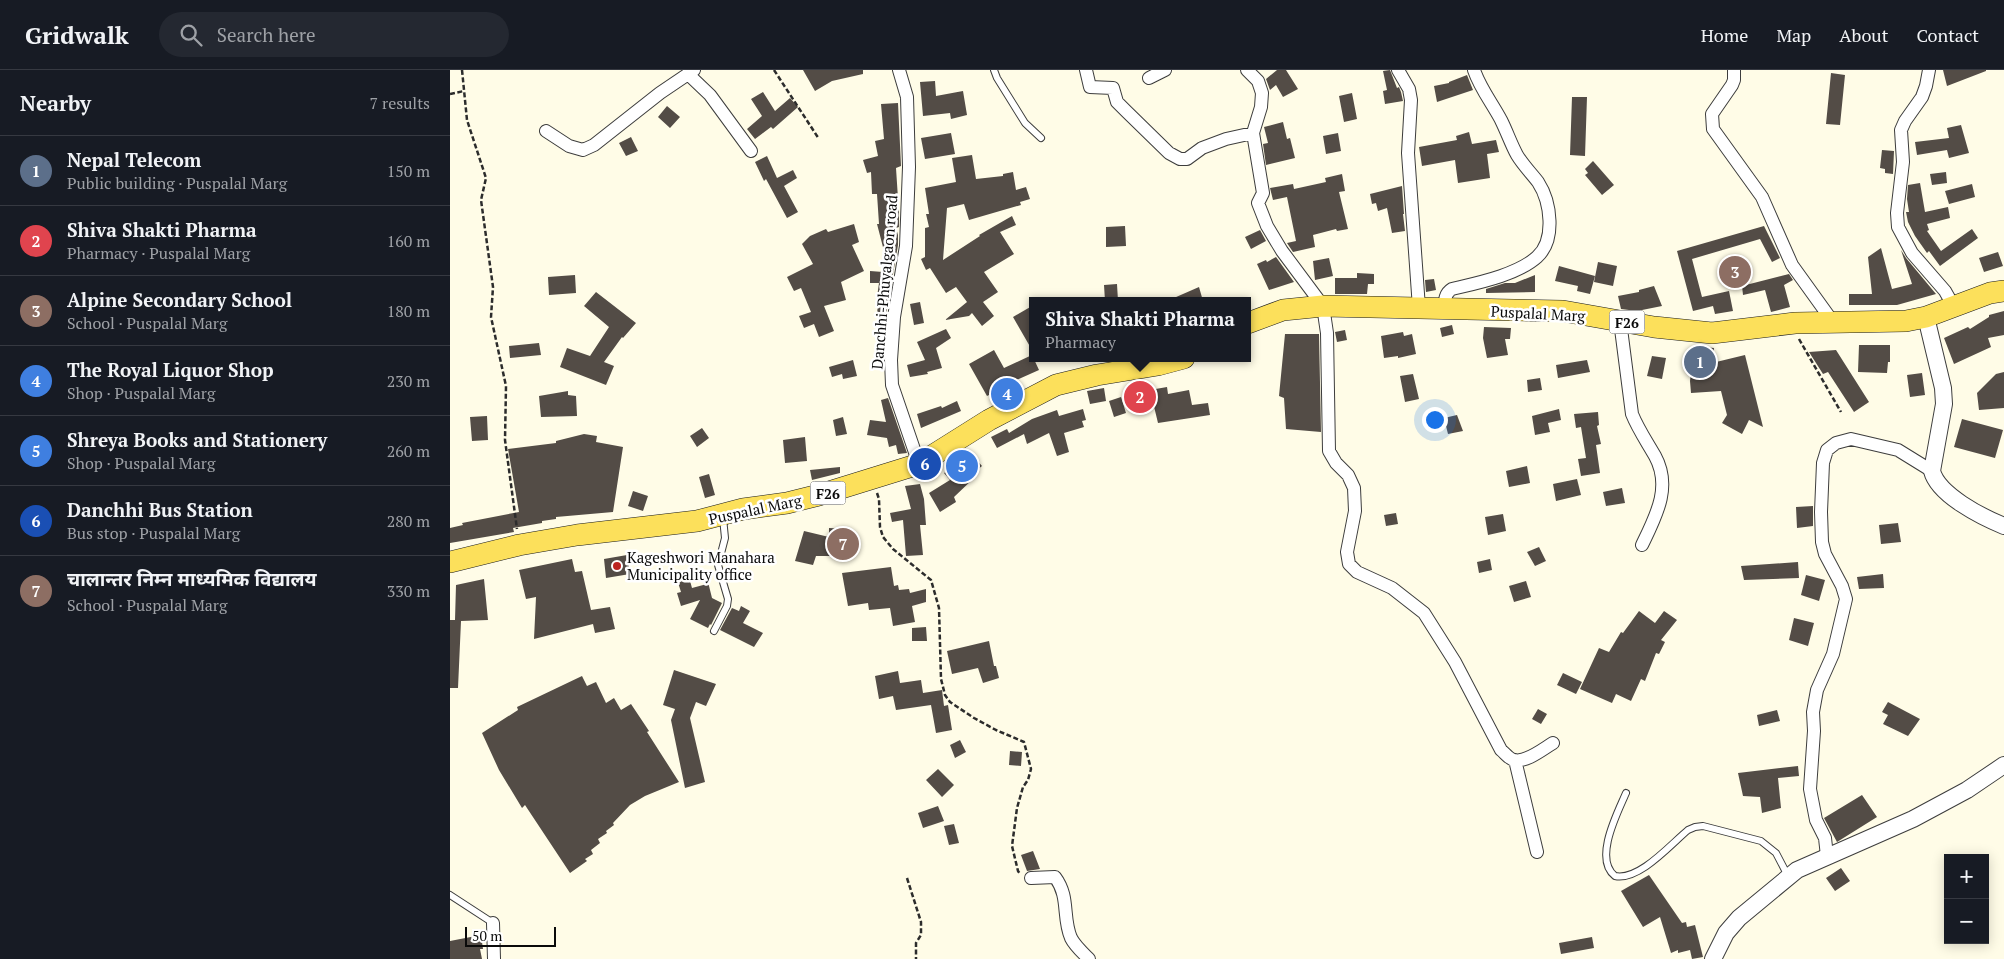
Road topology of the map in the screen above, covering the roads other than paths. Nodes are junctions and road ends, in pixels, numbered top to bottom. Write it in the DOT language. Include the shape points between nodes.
graph roads {
  1 [pos="899,70"];
  2 [pos="994,70"];
  3 [pos="1086,70"];
  4 [pos="1165,70"];
  5 [pos="1247,70"];
  6 [pos="1398,70"];
  7 [pos="1474,70"];
  8 [pos="1734,70"];
  9 [pos="1928,70"];
  10 [pos="691,72"];
  11 [pos="1149,78"];
  12 [pos="546,131"];
  13 [pos="1253,132"];
  14 [pos="1042,138"];
  15 [pos="751,151"];
  16 [pos="2004,291"];
  17 [pos="1323,306"];
  18 [pos="1954,307"];
  19 [pos="1419,308"];
  20 [pos="1445,309"];
  21 [pos="1926,317"];
  22 [pos="1620,321"];
  23 [pos="1251,322"];
  24 [pos="1833,322"];
  25 [pos="1169,362"];
  26 [pos="919,464"];
  27 [pos="1932,471"];
  28 [pos="722,514"];
  29 [pos="2004,526"];
  30 [pos="1642,545"];
  31 [pos="450,562"];
  32 [pos="714,631"];
  33 [pos="1553,743"];
  34 [pos="1515,760"];
  35 [pos="2004,765"];
  36 [pos="1626,792"];
  37 [pos="1537,852"];
  38 [pos="1827,856"];
  39 [pos="1788,877"];
  40 [pos="1028,878"];
  41 [pos="450,896"];
  42 [pos="493,923"];
  43 [pos="494,959"];
  44 [pos="1089,959"];
  45 [pos="1712,959"];
  1 -- 26 [label="street, Danchhi-Phuyalgaon road" via="908,97 909,167 906,246 894,317 892,384"];
  2 -- 14 [label="lane" via="1025,123"];
  3 -- 13 [label="street" via="1090,87 1113,88 1117,102 1169,153 1180,159 1187,159 1202,148 1226,139"];
  4 -- 11 [label="street"];
  5 -- 13 [label="street" via="1258,81 1262,93"];
  6 -- 19 [label="street" via="1409,89 1411,100 1408,153"];
  7 -- 20 [label="street" via="1520,161 1544,196 1548,212 1548,241 1537,258 1514,271 1447,292"];
  8 -- 24 [label="street" via="1732,85 1712,114 1713,129 1762,197 1792,265"];
  9 -- 18 [label="street" via="1922,97 1901,130 1903,162 1896,213 1898,227 1912,253 1945,291"];
  10 -- 12 [label="street" via="594,145 582,150 569,146"];
  10 -- 15 [label="street"];
  13 -- 17 [label="street" via="1263,193 1258,202 1267,226"];
  16 -- 18 [label="main road, Puspalal Marg / F26"];
  17 -- 19 [label="main road, Puspalal Marg / F26"];
  17 -- 23 [label="main road, Puspalal Marg / F26" via="1283,310"];
  17 -- 34 [label="street" via="1329,451 1352,482 1355,494 1347,552 1349,564 1357,572 1392,588 1424,613 1501,750"];
  18 -- 21 [label="main road, Puspalal Marg / F26"];
  19 -- 20 [label="main road, Puspalal Marg / F26"];
  20 -- 22 [label="main road, Puspalal Marg / F26" via="1563,311"];
  21 -- 24 [label="main road, Puspalal Marg / F26" via="1869,323"];
  21 -- 27 [label="street" via="1944,388"];
  22 -- 24 [label="main road, Puspalal Marg / F26" via="1654,328 1712,333"];
  22 -- 30 [label="street" via="1632,414 1656,457 1663,478 1655,519"];
  25 -- 26 [label="main road, Puspalal Marg / F26" via="1097,374 1056,385 989,420"];
  26 -- 28 [label="main road, Puspalal Marg / F26" via="787,503"];
  27 -- 29 [label="street" via="1934,479 1958,501"];
  27 -- 38 [label="street" via="1898,450 1851,439 1836,443 1827,450 1823,463 1822,542 1846,600 1833,654 1817,690 1813,712 1810,789"];
  28 -- 31 [label="main road, Puspalal Marg / F26" via="668,525 519,545"];
  28 -- 32 [label="lane" via="725,538 718,565 728,599"];
  33 -- 34 [label="street" via="1528,758"];
  34 -- 37 [label="street"];
  35 -- 38 [label="street" via="1921,815"];
  36 -- 39 [label="lane" via="1607,845 1608,867 1615,876 1621,877 1645,868 1688,830 1702,826 1761,840 1776,854"];
  38 -- 39 [label="street"];
  39 -- 45 [label="street" via="1739,918 1726,933"];
  40 -- 44 [label="street" via="1055,877 1064,892 1071,938"];
  41 -- 42 [label="lane"];
  42 -- 43 [label="street"];
}
